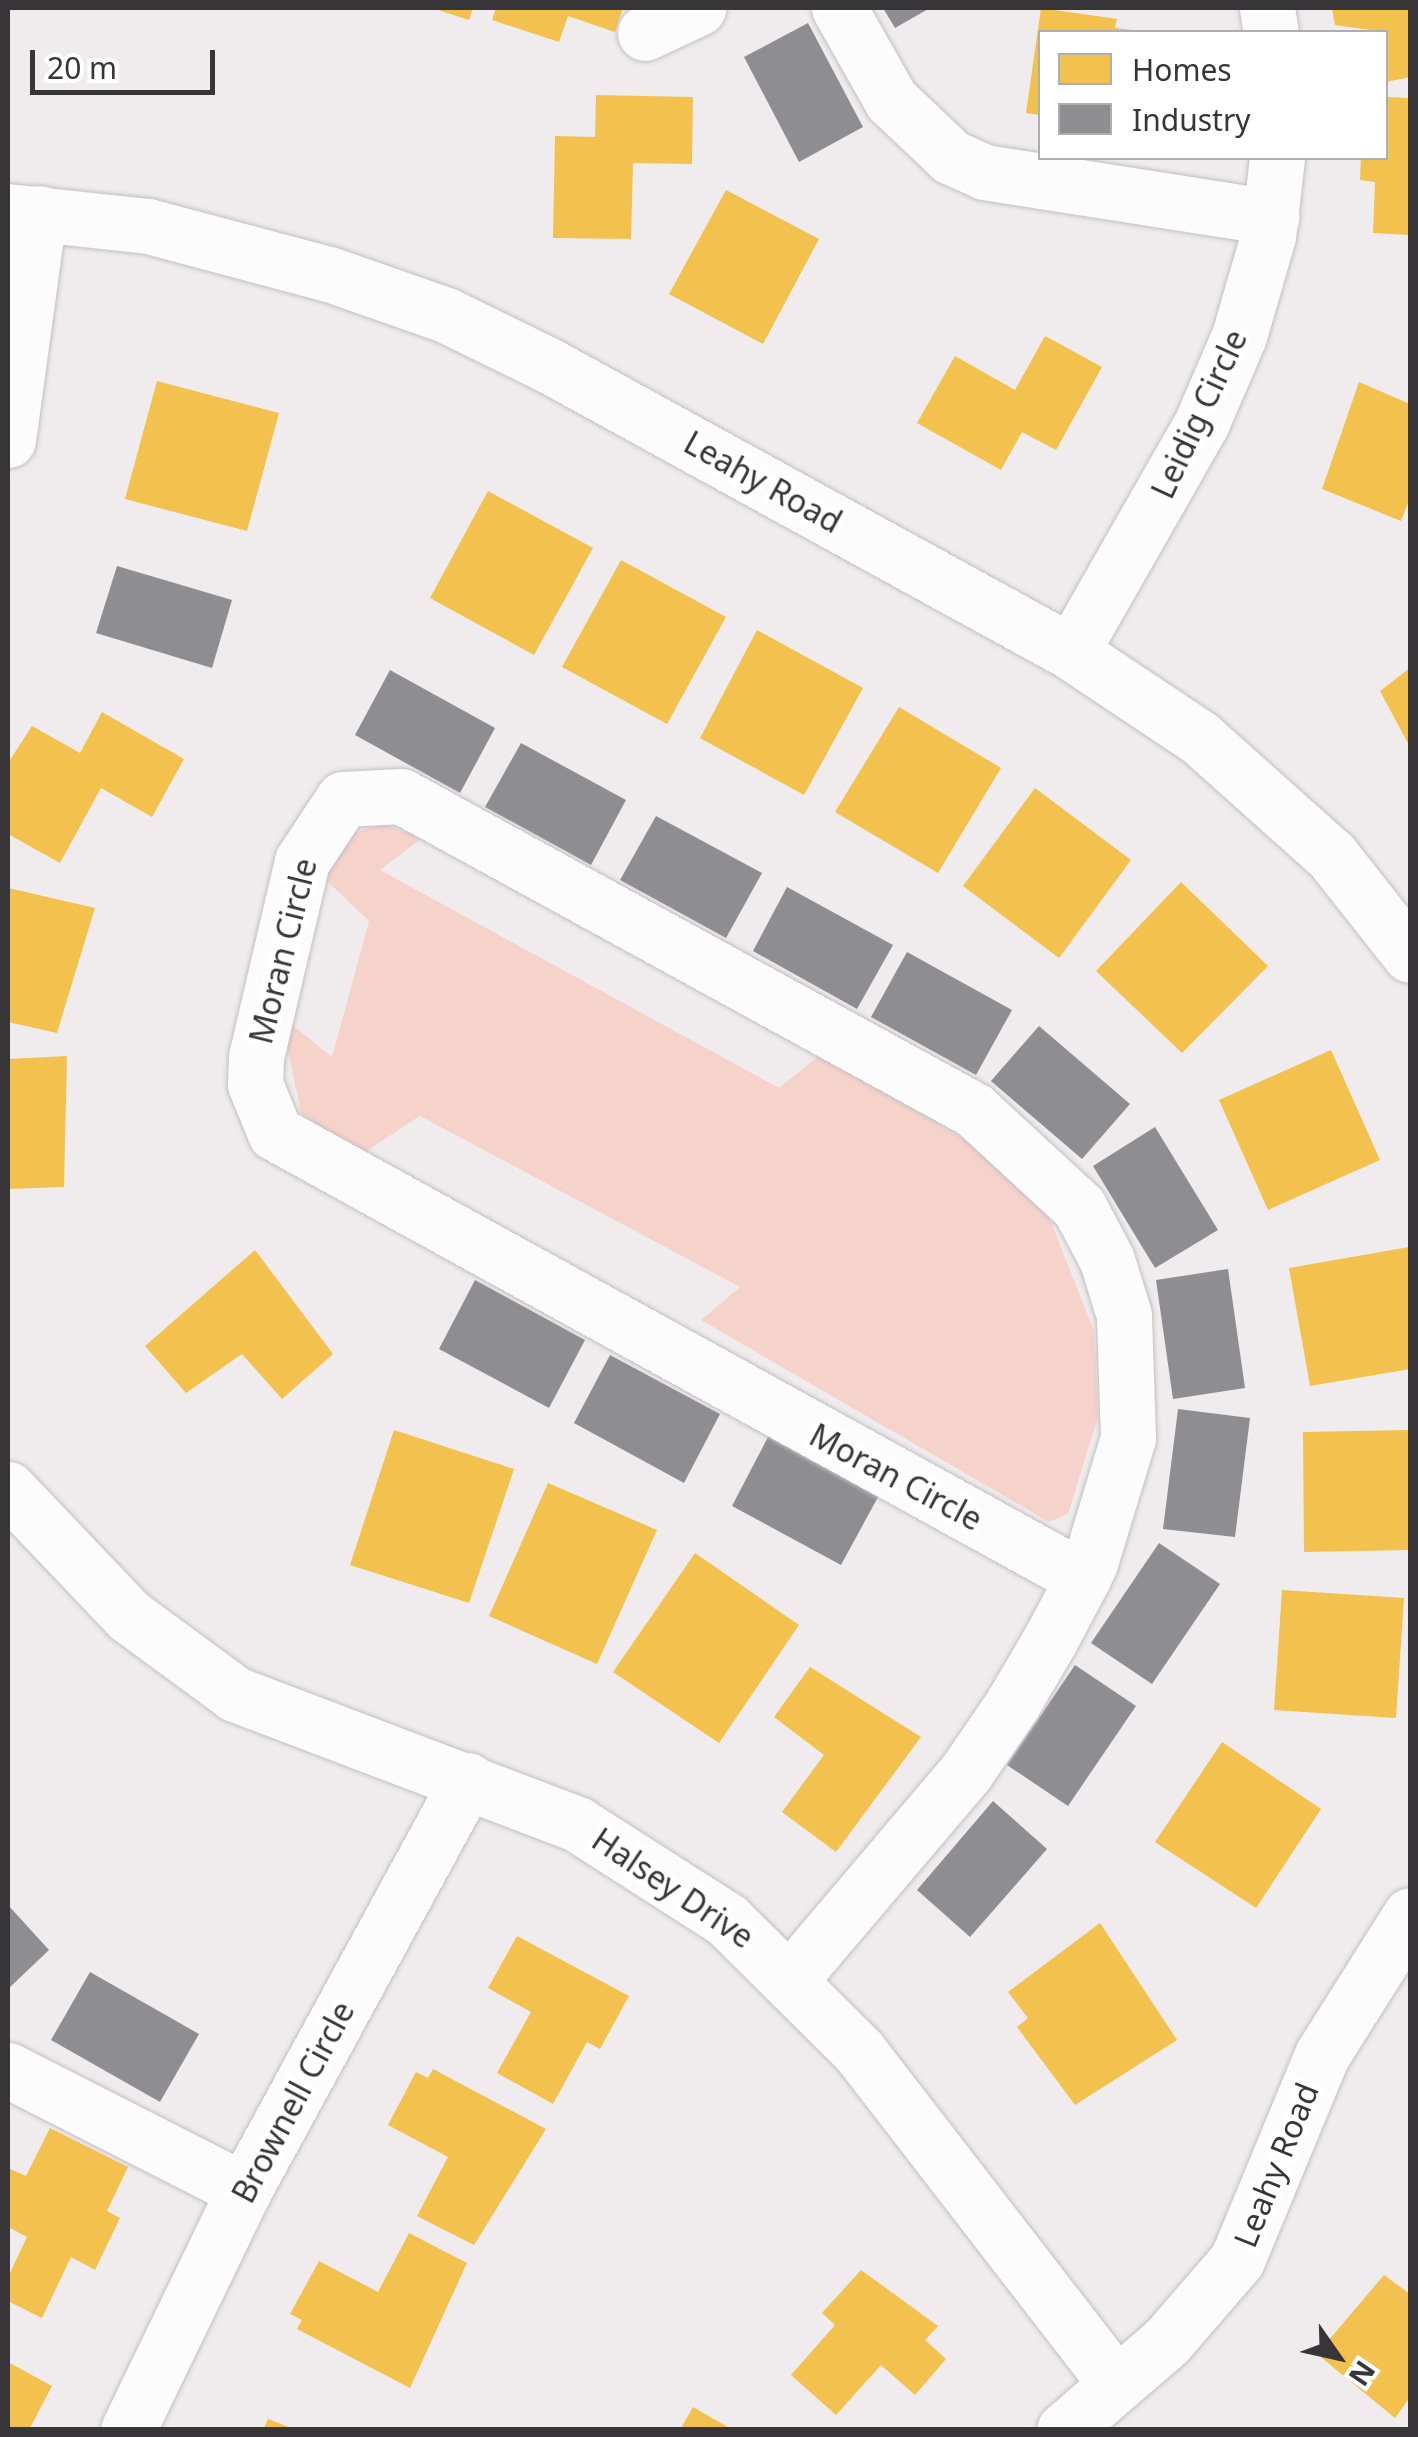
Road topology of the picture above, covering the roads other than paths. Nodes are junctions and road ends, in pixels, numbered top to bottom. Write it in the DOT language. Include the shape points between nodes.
graph roads {
  1 [pos="698,8"];
  2 [pos="840,8"];
  3 [pos="646,33"];
  4 [pos="1277,160"];
  5 [pos="23,212"];
  6 [pos="1271,217"];
  7 [pos="8,440"];
  8 [pos="1072,652"];
  9 [pos="1410,954"];
  10 [pos="8,1489"];
  11 [pos="1083,1578"];
  12 [pos="468,1780"];
  13 [pos="1410,1915"];
  14 [pos="793,1976"];
  15 [pos="8,2070"];
  16 [pos="244,2190"];
  17 [pos="1116,2384"];
  18 [pos="128,2430"];
  19 [pos="1064,2430"];
  1 -- 3 [label="street"];
  2 -- 6 [label="street" via="892,100 951,157 984,172"];
  4 -- 6 [label="street, Leidig Circle"];
  5 -- 7 [label="street"];
  5 -- 8 [label="street, Leahy Road" via="166,231 446,315"];
  6 -- 8 [label="street, Leidig Circle" via="1239,336 1202,422"];
  8 -- 9 [label="street, Leahy Road" via="1268,794"];
  10 -- 12 [label="street, Halsey Drive" via="129,1616 235,1694"];
  11 -- 11 [label="street, Moran Circle" via="1128,1438 1124,1315 1079,1207 1032,1157 886,1059 402,796 342,799 302,861 256,1057 255,1084 275,1133"];
  11 -- 14 [label="street, Moran Circle" via="966,1772"];
  12 -- 14 [label="street, Halsey Drive" via="652,1866"];
  12 -- 16 [label="street, Brownell Circle"];
  13 -- 17 [label="street, Leahy Road" via="1322,2055 1236,2260"];
  14 -- 17 [label="street, Halsey Drive"];
  15 -- 16 [label="street"];
  16 -- 18 [label="street, Brownell Circle"];
  17 -- 19 [label="street, Leahy Road"];
}
